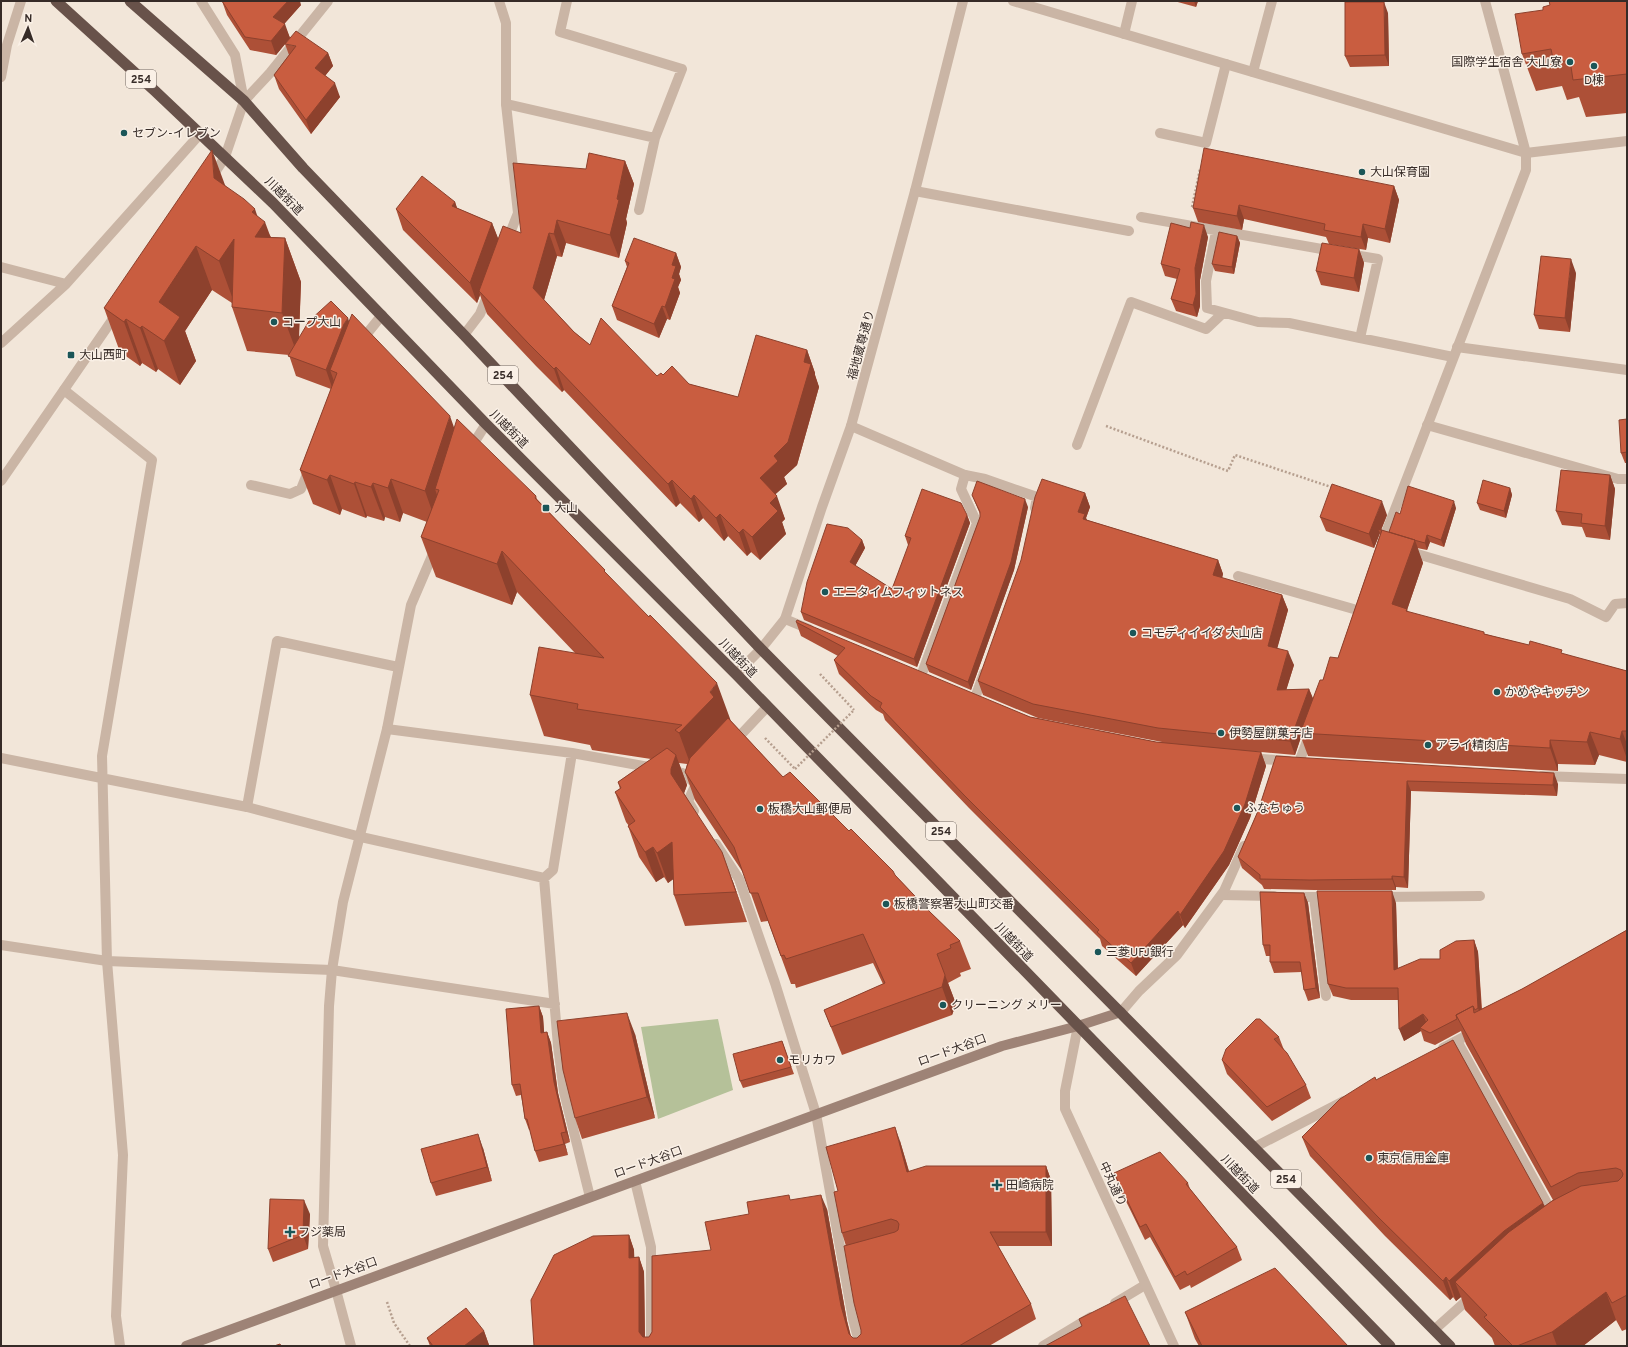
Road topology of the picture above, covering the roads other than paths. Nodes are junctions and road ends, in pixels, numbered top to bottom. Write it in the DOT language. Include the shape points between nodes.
graph roads {
  1 [pos="21,1"];
  2 [pos="56,1"];
  3 [pos="130,1"];
  4 [pos="201,1"];
  5 [pos="328,1"];
  6 [pos="499,1"];
  7 [pos="567,1"];
  8 [pos="962,1"];
  9 [pos="1013,1"];
  10 [pos="1132,1"];
  11 [pos="1272,1"];
  12 [pos="1485,1"];
  13 [pos="1124,34"];
  14 [pos="1226,64"];
  15 [pos="1253,72"];
  16 [pos="1,77"];
  17 [pos="244,102"];
  18 [pos="506,104"];
  19 [pos="1160,132"];
  20 [pos="200,134"];
  21 [pos="655,138"];
  22 [pos="1627,141"];
  23 [pos="1526,152"];
  24 [pos="225,157"];
  25 [pos="207,183"];
  26 [pos="915,191"];
  27 [pos="639,210"];
  28 [pos="1141,217"];
  29 [pos="1129,231"];
  30 [pos="1216,232"];
  31 [pos="504,249"];
  32 [pos="1,267"];
  33 [pos="66,284"];
  34 [pos="491,285"];
  35 [pos="122,306"];
  36 [pos="1223,313"];
  37 [pos="382,315"];
  38 [pos="464,335"];
  39 [pos="1360,338"];
  40 [pos="1,343"];
  41 [pos="1457,346"];
  42 [pos="357,347"];
  43 [pos="1453,358"];
  44 [pos="1627,370"];
  45 [pos="64,390"];
  46 [pos="486,424"];
  47 [pos="1427,425"];
  48 [pos="851,426"];
  49 [pos="1077,445"];
  50 [pos="466,456"];
  51 [pos="312,461"];
  52 [pos="965,475"];
  53 [pos="1627,479"];
  54 [pos="1,482"];
  55 [pos="251,485"];
  56 [pos="1032,519"];
  57 [pos="438,542"];
  58 [pos="1238,576"];
  59 [pos="1627,603"];
  60 [pos="1357,610"];
  61 [pos="785,619"];
  62 [pos="821,634"];
  63 [pos="761,649"];
  64 [pos="988,661"];
  65 [pos="398,666"];
  66 [pos="909,670"];
  67 [pos="736,674"];
  68 [pos="975,698"];
  69 [pos="767,707"];
  70 [pos="1313,726"];
  71 [pos="387,728"];
  72 [pos="726,751"];
  73 [pos="572,753"];
  74 [pos="1238,757"];
  75 [pos="1,758"];
  76 [pos="706,772"];
  77 [pos="1531,776"];
  78 [pos="103,777"];
  79 [pos="1627,779"];
  80 [pos="695,783"];
  81 [pos="247,807"];
  82 [pos="700,821"];
  83 [pos="709,834"];
  84 [pos="1250,834"];
  85 [pos="361,837"];
  86 [pos="544,878"];
  87 [pos="1222,895"];
  88 [pos="1480,896"];
  89 [pos="1314,897"];
  90 [pos="1338,897"];
  91 [pos="1370,897"];
  92 [pos="1,945"];
  93 [pos="107,961"];
  94 [pos="332,970"];
  95 [pos="1326,996"];
  96 [pos="555,1004"];
  97 [pos="1121,1012"];
  98 [pos="1078,1026"];
  99 [pos="1484,1026"];
  100 [pos="1457,1041"];
  101 [pos="1436,1052"];
  102 [pos="1353,1096"];
  103 [pos="816,1114"];
  104 [pos="1256,1147"];
  105 [pos="635,1181"];
  106 [pos="590,1197"];
  107 [pos="1565,1221"];
  108 [pos="1145,1285"];
  109 [pos="1481,1288"];
  110 [pos="336,1290"];
  111 [pos="1434,1330"];
  112 [pos="120,1346"];
  113 [pos="186,1346"];
  114 [pos="351,1346"];
  115 [pos="651,1346"];
  116 [pos="860,1346"];
  117 [pos="1043,1346"];
  118 [pos="1174,1346"];
  119 [pos="1390,1346"];
  120 [pos="1450,1346"];
  1 -- 16 [label="street" via="7,45"];
  2 -- 20 [label="highway, 川越街道 / 254"];
  3 -- 17 [label="highway, 川越街道 / 254"];
  4 -- 17 [label="street" via="235,55"];
  5 -- 17 [label="street"];
  6 -- 18 [label="street" via="506,23"];
  7 -- 21 [label="street" via="560,32 682,69"];
  8 -- 26 [label="street, 福地蔵尊通り"];
  9 -- 13 [label="street"];
  10 -- 13 [label="street"];
  11 -- 15 [label="street"];
  12 -- 23 [label="street"];
  13 -- 14 [label="street"];
  14 -- 15 [label="street"];
  14 -- 19 [label="street" via="1206,143"];
  15 -- 23 [label="street"];
  17 -- 24 [label="street"];
  17 -- 38 [label="highway, 川越街道 / 254" via="303,168"];
  18 -- 21 [label="street"];
  18 -- 31 [label="street" via="518,213"];
  20 -- 24 [label="highway, 川越街道 / 254"];
  20 -- 33 [label="street"];
  21 -- 27 [label="street"];
  22 -- 23 [label="street"];
  23 -- 41 [label="street" via="1526,170"];
  24 -- 25 [label="street"];
  24 -- 37 [label="highway, 川越街道 / 254"];
  26 -- 29 [label="street"];
  26 -- 48 [label="street, 福地蔵尊通り"];
  28 -- 30 [label="street"];
  30 -- 36 [label="street" via="1206,281 1207,308"];
  30 -- 39 [label="street" via="1378,259"];
  32 -- 33 [label="street"];
  33 -- 40 [label="street"];
  34 -- 38 [label="street" via="480,314"];
  35 -- 45 [label="street"];
  36 -- 39 [label="street" via="1258,322 1289,323"];
  36 -- 49 [label="street" via="1206,329 1131,302"];
  37 -- 42 [label="street"];
  37 -- 46 [label="highway, 川越街道 / 254"];
  38 -- 63 [label="highway, 川越街道 / 254"];
  39 -- 43 [label="street"];
  41 -- 43 [label="street"];
  41 -- 44 [label="street"];
  43 -- 47 [label="street"];
  45 -- 54 [label="street"];
  45 -- 78 [label="street" via="152,460 102,756"];
  46 -- 50 [label="street"];
  46 -- 67 [label="highway, 川越街道 / 254"];
  47 -- 53 [label="street" via="1618,479"];
  47 -- 59 [label="street" via="1387,547 1570,599 1606,617 1615,604"];
  48 -- 52 [label="street"];
  48 -- 61 [label="street, 福地蔵尊通り"];
  51 -- 55 [label="street" via="301,489 290,494"];
  52 -- 56 [label="street" via="985,479 1037,497"];
  52 -- 66 [label="street" via="961,489 977,523 925,677"];
  57 -- 65 [label="street" via="411,605"];
  58 -- 60 [label="street"];
  61 -- 62 [label="street"];
  61 -- 63 [label="street, 福地蔵尊通り"];
  63 -- 67 [label="street, 福地蔵尊通り"];
  63 -- 97 [label="highway, 川越街道 / 254"];
  64 -- 68 [label="street"];
  65 -- 71 [label="street"];
  65 -- 81 [label="street" via="277,640"];
  67 -- 69 [label="highway, 川越街道 / 254"];
  69 -- 72 [label="street"];
  69 -- 98 [label="highway, 川越街道 / 254"];
  70 -- 74 [label="street" via="1303,762 1274,763"];
  71 -- 73 [label="street"];
  71 -- 85 [label="street"];
  73 -- 80 [label="street" via="682,773"];
  73 -- 86 [label="street" via="553,870"];
  75 -- 78 [label="street"];
  76 -- 80 [label="street"];
  77 -- 79 [label="street"];
  78 -- 81 [label="street"];
  78 -- 93 [label="street"];
  80 -- 82 [label="street" via="688,801"];
  81 -- 85 [label="street"];
  83 -- 103 [label="street" via="739,879"];
  84 -- 87 [label="street"];
  85 -- 86 [label="street"];
  85 -- 94 [label="street" via="343,902"];
  86 -- 96 [label="street"];
  87 -- 89 [label="street"];
  87 -- 97 [label="street" via="1177,955"];
  88 -- 91 [label="street"];
  89 -- 90 [label="street"];
  89 -- 95 [label="street"];
  92 -- 93 [label="street"];
  93 -- 94 [label="street"];
  93 -- 112 [label="street" via="123,1155 116,1316"];
  94 -- 96 [label="street"];
  94 -- 110 [label="street" via="323,1246"];
  96 -- 106 [label="street" via="564,1092"];
  97 -- 98 [label="main road, ロード大谷口"];
  97 -- 104 [label="highway, 川越街道 / 254"];
  98 -- 103 [label="main road, ロード大谷口" via="1011,1042"];
  98 -- 108 [label="street, 中丸通り" via="1065,1091 1065,1109"];
  98 -- 119 [label="highway, 川越街道 / 254"];
  99 -- 100 [label="street"];
  100 -- 101 [label="street"];
  100 -- 107 [label="street" via="1559,1224"];
  102 -- 104 [label="street"];
  103 -- 105 [label="main road, ロード大谷口"];
  103 -- 116 [label="street" via="845,1255 853,1319"];
  104 -- 111 [label="highway, 川越街道 / 254"];
  105 -- 106 [label="main road, ロード大谷口"];
  105 -- 115 [label="street" via="651,1247"];
  106 -- 110 [label="main road, ロード大谷口"];
  108 -- 117 [label="street"];
  108 -- 118 [label="street, 中丸通り"];
  109 -- 111 [label="street"];
  110 -- 113 [label="main road, ロード大谷口"];
  110 -- 114 [label="street"];
  111 -- 120 [label="highway, 川越街道 / 254"];
}
